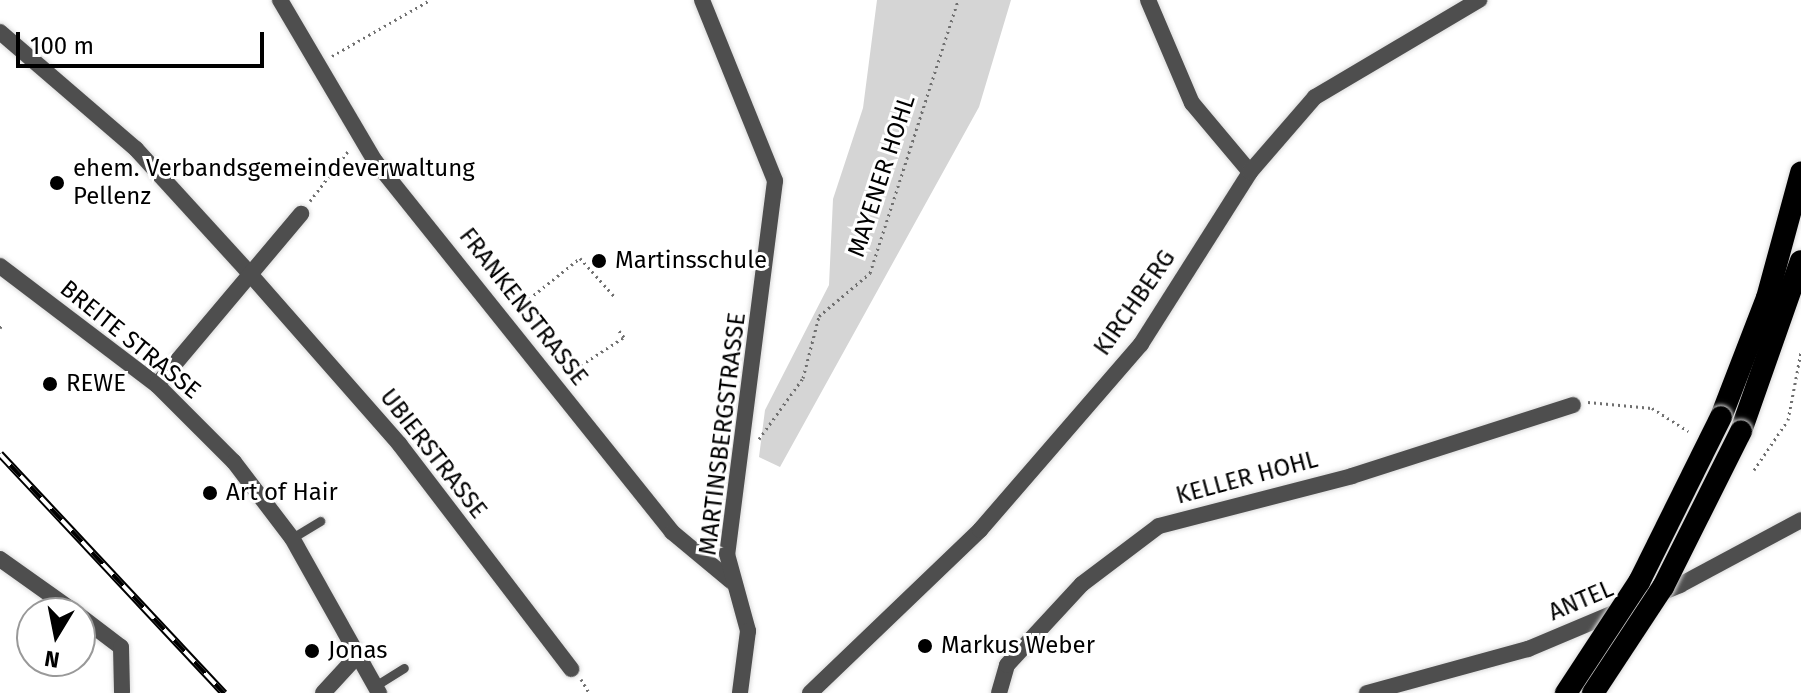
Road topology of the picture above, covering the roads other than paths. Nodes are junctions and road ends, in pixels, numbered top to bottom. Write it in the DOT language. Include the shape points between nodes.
graph roads {
  1 [pos="280,0"];
  2 [pos="702,0"];
  3 [pos="1148,0"];
  4 [pos="1479,0"];
  5 [pos="0,32"];
  6 [pos="1250,172"];
  7 [pos="1801,173"];
  8 [pos="301,214"];
  9 [pos="1801,261"];
  10 [pos="0,266"];
  11 [pos="250,274"];
  12 [pos="157,385"];
  13 [pos="1573,405"];
  14 [pos="1801,520"];
  15 [pos="320,521"];
  16 [pos="292,538"];
  17 [pos="0,559"];
  18 [pos="731,581"];
  19 [pos="54,597"];
  20 [pos="96,628"];
  21 [pos="358,655"];
  22 [pos="404,668"];
  23 [pos="571,669"];
  24 [pos="377,690"];
  25 [pos="120,693"];
  26 [pos="135,693"];
  27 [pos="323,693"];
  28 [pos="740,693"];
  29 [pos="810,693"];
  30 [pos="999,693"];
  31 [pos="1367,693"];
  32 [pos="1566,693"];
  33 [pos="1593,693"];
  1 -- 18 [label="street, FRANKENSTRASSE" via="360,137 502,320 672,532"];
  2 -- 18 [label="street, MARTINSBERGSTRASSE" via="775,181"];
  3 -- 6 [label="street" via="1192,103"];
  4 -- 6 [label="street, KIRCHBERG" via="1315,97"];
  5 -- 11 [label="street, UBIERSTRASSE" via="136,149"];
  6 -- 29 [label="street, KIRCHBERG" via="1133,353 980,530"];
  7 -- 32 [label="highway, bridge" via="1767,298 1721,417 1639,582"];
  8 -- 11 [label="street"];
  9 -- 33 [label="highway, bridge" via="1741,431 1663,587"];
  10 -- 12 [label="street, BREITE STRASSE"];
  11 -- 12 [label="street"];
  11 -- 23 [label="street, UBIERSTRASSE" via="400,445"];
  12 -- 16 [label="street, BREITE STRASSE" via="234,462"];
  13 -- 30 [label="street, KELLER HOHL" via="1352,476 1159,526 1082,584 1007,665"];
  14 -- 31 [label="street, ANTEL" via="1680,585 1528,649"];
  15 -- 16 [label="lane"];
  16 -- 21 [label="street, BREITE STRASSE"];
  17 -- 19 [label="street"];
  18 -- 28 [label="street, MARTINSBERGSTRASSE" via="748,631"];
  20 -- 25 [label="street" via="121,647"];
  21 -- 24 [label="street, BREITE STRASSE"];
  21 -- 27 [label="street"];
  22 -- 24 [label="lane"];
  25 -- 26 [label="street"];
}
